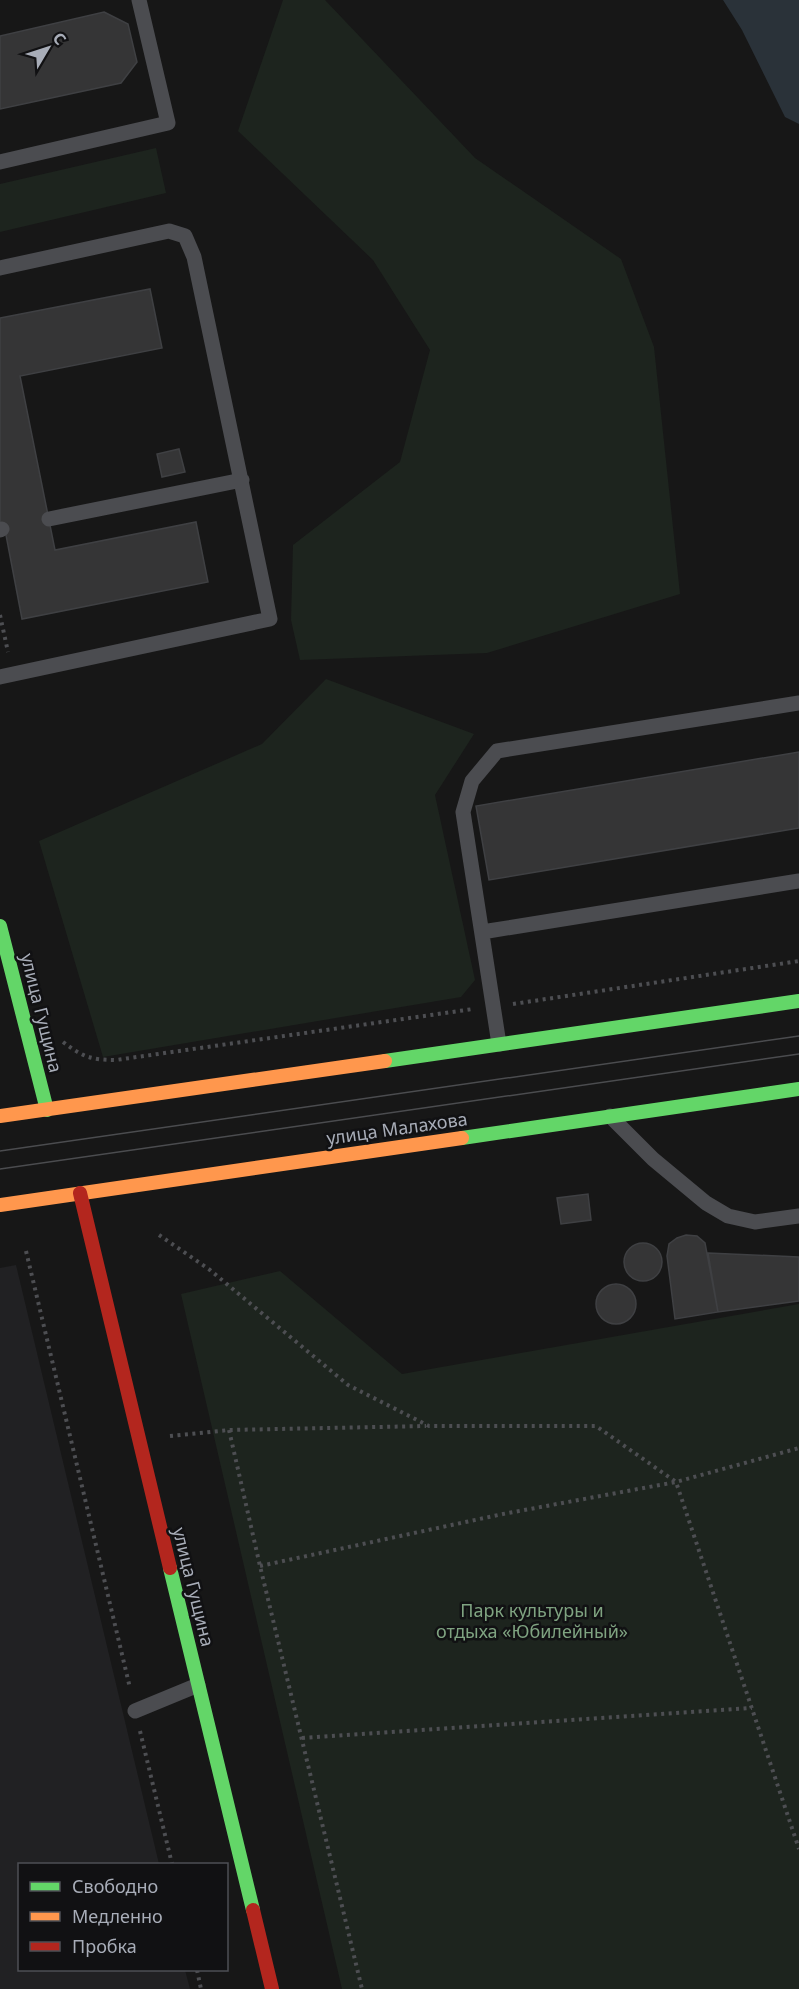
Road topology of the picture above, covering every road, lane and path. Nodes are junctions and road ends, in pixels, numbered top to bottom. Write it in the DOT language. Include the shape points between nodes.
graph roads {
  1 [pos="139,0"];
  2 [pos="0,162"];
  3 [pos="0,268"];
  4 [pos="242,480"];
  5 [pos="49,519"];
  6 [pos="0,615"];
  7 [pos="6,676"];
  8 [pos="799,703"];
  9 [pos="799,881"];
  10 [pos="0,926"];
  11 [pos="482,932"];
  12 [pos="799,961"];
  13 [pos="799,1001"];
  14 [pos="492,1007"];
  15 [pos="58,1038"];
  16 [pos="499,1044"];
  17 [pos="799,1089"];
  18 [pos="47,1110"];
  19 [pos="0,1116"];
  20 [pos="610,1116"];
  21 [pos="80,1193"];
  22 [pos="0,1204"];
  23 [pos="799,1216"];
  24 [pos="159,1235"];
  25 [pos="26,1251"];
  26 [pos="429,1426"];
  27 [pos="229,1430"];
  28 [pos="139,1439"];
  29 [pos="799,1448"];
  30 [pos="676,1482"];
  31 [pos="260,1566"];
  32 [pos="198,1685"];
  33 [pos="752,1708"];
  34 [pos="135,1711"];
  35 [pos="302,1738"];
  36 [pos="799,1849"];
  37 [pos="172,1863"];
  38 [pos="197,1971"];
  39 [pos="201,1989"];
  40 [pos="272,1989"];
  41 [pos="362,1989"];
  1 -- 2 [label="lane" via="168,123"];
  3 -- 4 [label="lane" via="169,231 185,236 195,257"];
  4 -- 5 [label="lane"];
  4 -- 7 [label="lane" via="270,619"];
  6 -- 7 [label="path"];
  8 -- 11 [label="lane" via="497,751 472,781 463,812"];
  9 -- 11 [label="lane"];
  10 -- 18 [label="main road, улица Гущина"];
  11 -- 14 [label="lane"];
  12 -- 14 [label="path"];
  13 -- 16 [label="main road"];
  14 -- 15 [label="path" via="116,1060 95,1060"];
  14 -- 16 [label="lane"];
  16 -- 18 [label="main road"];
  17 -- 20 [label="main road, улица Малахова"];
  18 -- 19 [label="main road"];
  20 -- 21 [label="main road, улица Малахова"];
  20 -- 23 [label="lane" via="653,1159 728,1216 755,1222"];
  21 -- 22 [label="main road, улица Малахова"];
  21 -- 28 [label="main road, улица Гущина"];
  24 -- 26 [label="path" via="210,1270 348,1385"];
  25 -- 34 [label="path"];
  26 -- 27 [label="path"];
  26 -- 30 [label="path" via="596,1426"];
  27 -- 28 [label="path"];
  27 -- 31 [label="path"];
  28 -- 32 [label="main road, улица Гущина"];
  29 -- 30 [label="path"];
  30 -- 31 [label="path"];
  30 -- 33 [label="path"];
  31 -- 35 [label="path"];
  32 -- 34 [label="lane"];
  32 -- 40 [label="main road, улица Гущина"];
  33 -- 35 [label="path"];
  33 -- 36 [label="path"];
  34 -- 37 [label="path"];
  35 -- 41 [label="path"];
  38 -- 39 [label="path"];
}
